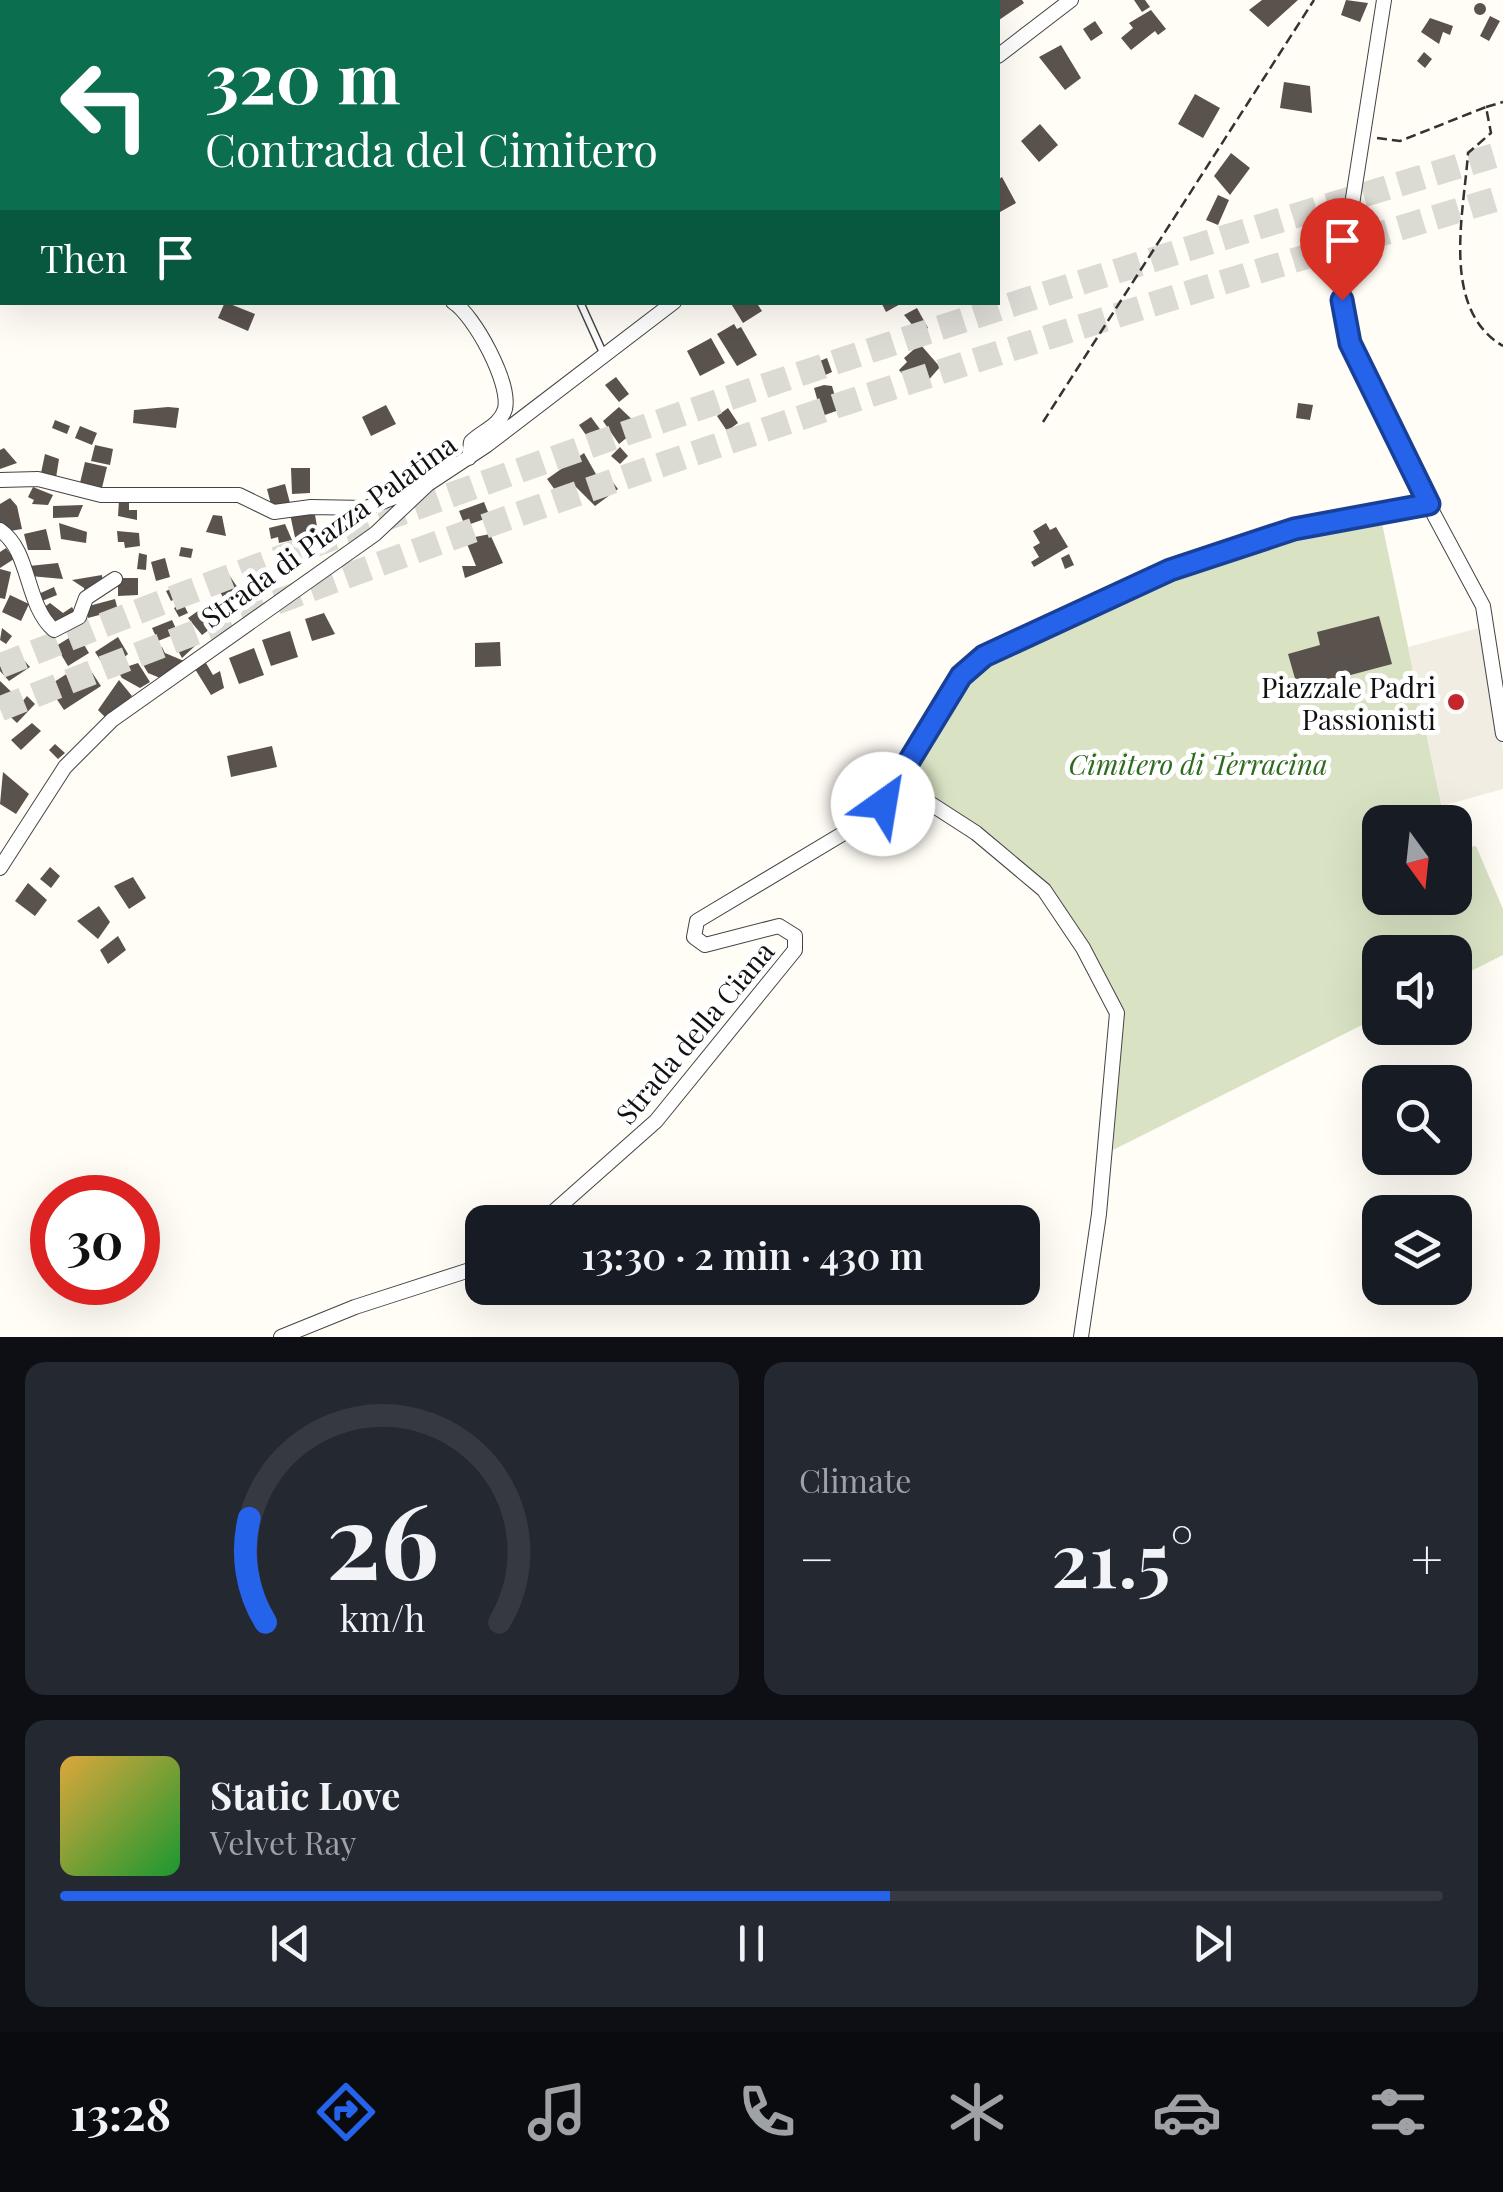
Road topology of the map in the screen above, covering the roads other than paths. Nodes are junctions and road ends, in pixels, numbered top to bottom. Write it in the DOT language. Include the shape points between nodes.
graph roads {
  1 [pos="1071,0"];
  2 [pos="1384,0"];
  3 [pos="1000,54"];
  4 [pos="456,305"];
  5 [pos="581,305"];
  6 [pos="670,305"];
  7 [pos="604,356"];
  8 [pos="469,458"];
  9 [pos="0,480"];
  10 [pos="428,484"];
  11 [pos="1429,504"];
  12 [pos="0,530"];
  13 [pos="115,579"];
  14 [pos="1503,734"];
  15 [pos="897,782"];
  16 [pos="0,868"];
  17 [pos="561,1205"];
  18 [pos="465,1271"];
  19 [pos="281,1337"];
  20 [pos="1081,1337"];
  1 -- 3 [label="street"];
  2 -- 11 [label="street" via="1342,310 1354,352"];
  4 -- 8 [label="street" via="472,320 506,396 500,418 471,442"];
  5 -- 7 [label="lane"];
  6 -- 7 [label="street, Strada di Piazza Palatina"];
  7 -- 8 [label="street, Strada di Piazza Palatina"];
  8 -- 10 [label="street, Strada di Piazza Palatina"];
  9 -- 10 [label="street" via="38,479 101,496 239,495 274,512 366,508"];
  10 -- 16 [label="street, Strada di Piazza Palatina" via="375,534 112,720 65,768"];
  11 -- 14 [label="street" via="1483,606"];
  11 -- 15 [label="street, Strada della Ciana" via="1294,529 1170,570 984,656 961,676"];
  12 -- 13 [label="street" via="54,630 80,617 86,598"];
  15 -- 17 [label="street, Strada della Ciana" via="861,824 697,921 694,937 705,945 778,926 796,936 796,950 666,1110"];
  15 -- 20 [label="street" via="1044,890 1117,1013"];
  18 -- 19 [label="street"];
}
